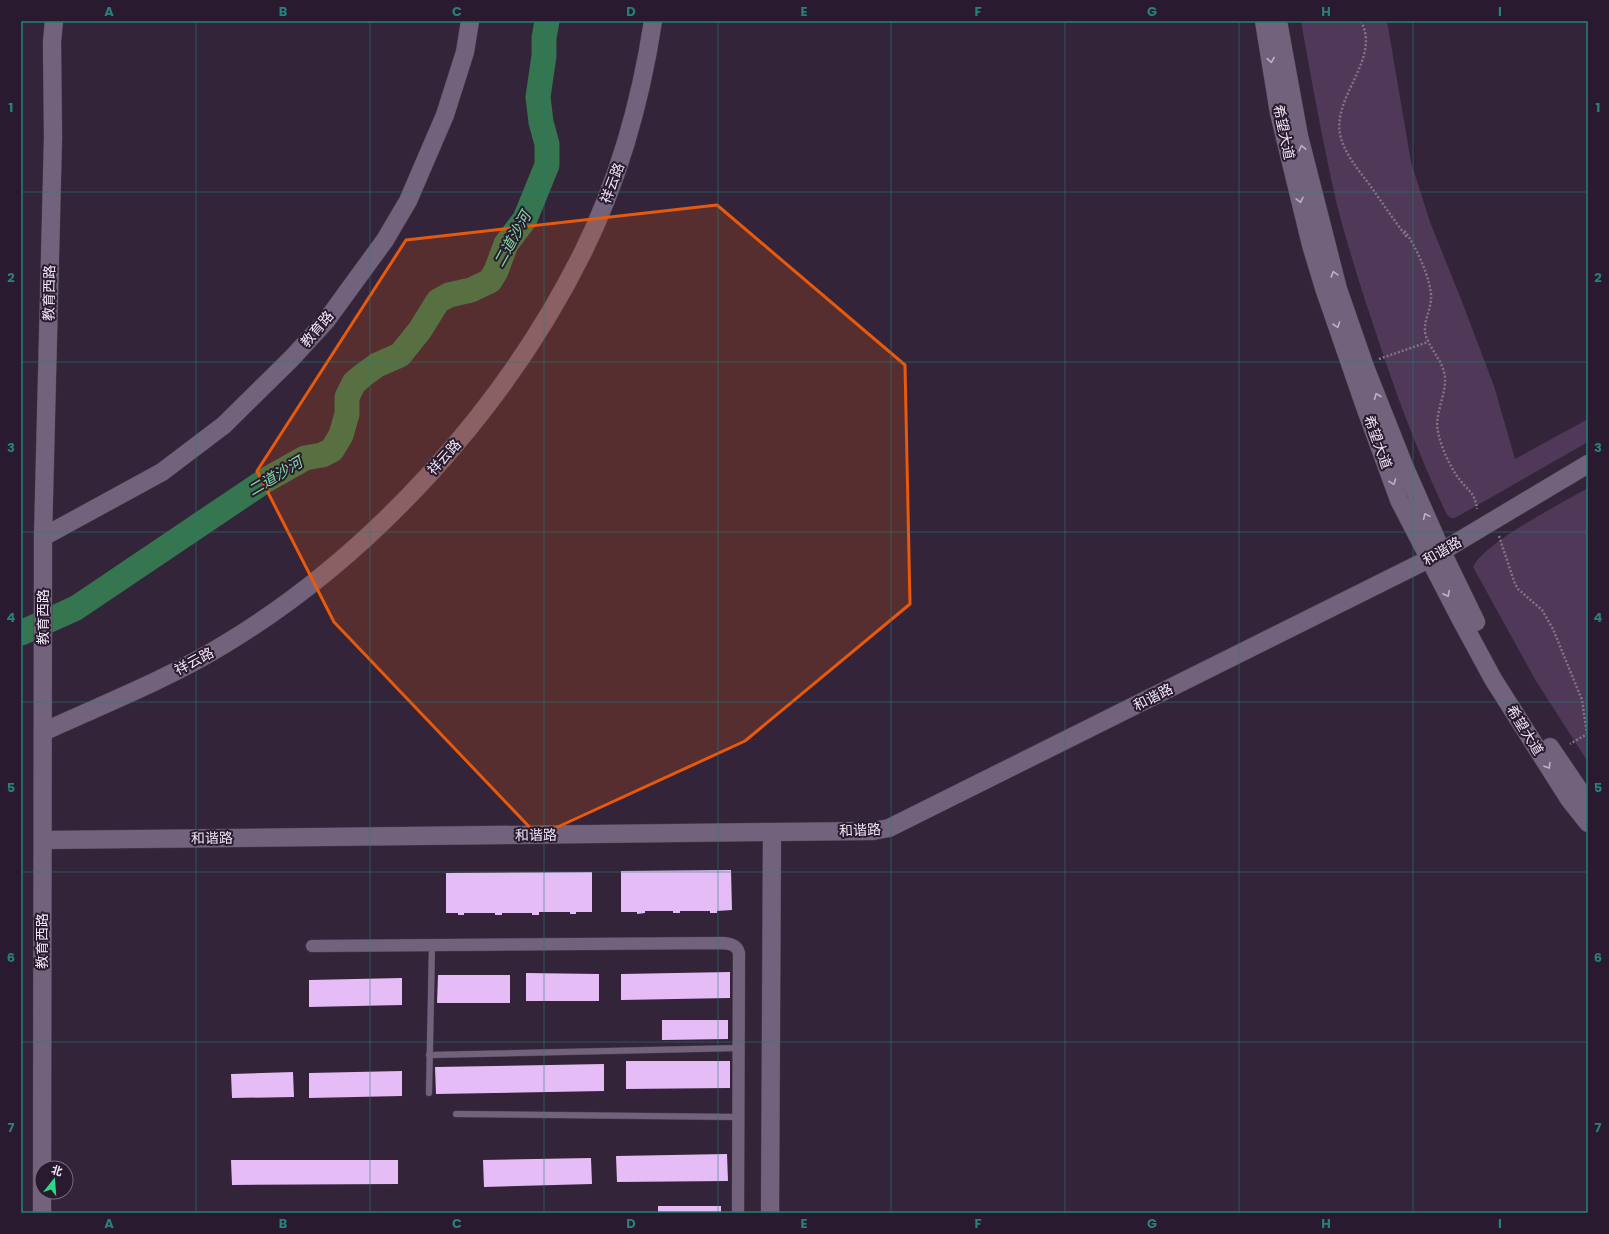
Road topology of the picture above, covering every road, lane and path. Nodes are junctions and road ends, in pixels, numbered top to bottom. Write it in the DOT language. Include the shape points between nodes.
graph roads {
  1 [pos="54,21"];
  2 [pos="470,21"];
  3 [pos="653,21"];
  4 [pos="1264,21"];
  5 [pos="1278,21"];
  6 [pos="1361,21"];
  7 [pos="1428,342"];
  8 [pos="1379,359"];
  9 [pos="1588,464"];
  10 [pos="1477,509"];
  11 [pos="1499,536"];
  12 [pos="43,537"];
  13 [pos="1436,555"];
  14 [pos="43,732"];
  15 [pos="1570,744"];
  16 [pos="1588,803"];
  17 [pos="1588,823"];
  18 [pos="772,832"];
  19 [pos="42,840"];
  20 [pos="432,945"];
  21 [pos="312,946"];
  22 [pos="739,1048"];
  23 [pos="430,1055"];
  24 [pos="429,1093"];
  25 [pos="456,1114"];
  26 [pos="738,1117"];
  27 [pos="42,1213"];
  28 [pos="738,1213"];
  29 [pos="770,1213"];
  1 -- 12 [label="street, 教育西路"];
  2 -- 12 [label="street, 教育路" via="465,52 445,115 408,201 385,240 326,321 224,425 162,472"];
  3 -- 14 [label="street, 祥云路" via="628,136 613,182 592,232 545,320 472,425 380,524 336,564 267,616 185,667"];
  4 -- 13 [label="street, 希望大道, one-way" via="1279,113 1317,265 1396,493"];
  13 -- 5 [label="street, 希望大道, one-way" via="1338,289 1299,136"];
  6 -- 7 [label="path" via="1365,31 1365,48 1344,100 1340,134 1346,152 1406,236 1404,230 1410,238 1423,264 1431,298 1425,327"];
  7 -- 8 [label="path"];
  7 -- 10 [label="path" via="1441,363 1445,377 1437,424 1439,436 1457,476 1474,495"];
  9 -- 13 [label="street, 和谐路"];
  11 -- 15 [label="path" via="1515,584 1537,605 1553,629 1582,700 1587,734"];
  12 -- 14 [label="street, 教育西路"];
  13 -- 16 [label="street, 希望大道" via="1531,718"];
  13 -- 17 [label="street, 希望大道, one-way" via="1493,679 1569,799"];
  13 -- 18 [label="street, 和谐路" via="889,828 873,831"];
  14 -- 19 [label="street, 教育西路"];
  18 -- 19 [label="street, 和谐路"];
  18 -- 29 [label="street"];
  19 -- 27 [label="street, 教育西路"];
  20 -- 21 [label="street"];
  20 -- 22 [label="street" via="734,945 739,953"];
  20 -- 23 [label="lane"];
  22 -- 23 [label="lane"];
  22 -- 26 [label="street"];
  23 -- 24 [label="lane"];
  25 -- 26 [label="lane"];
  26 -- 28 [label="street"];
}
